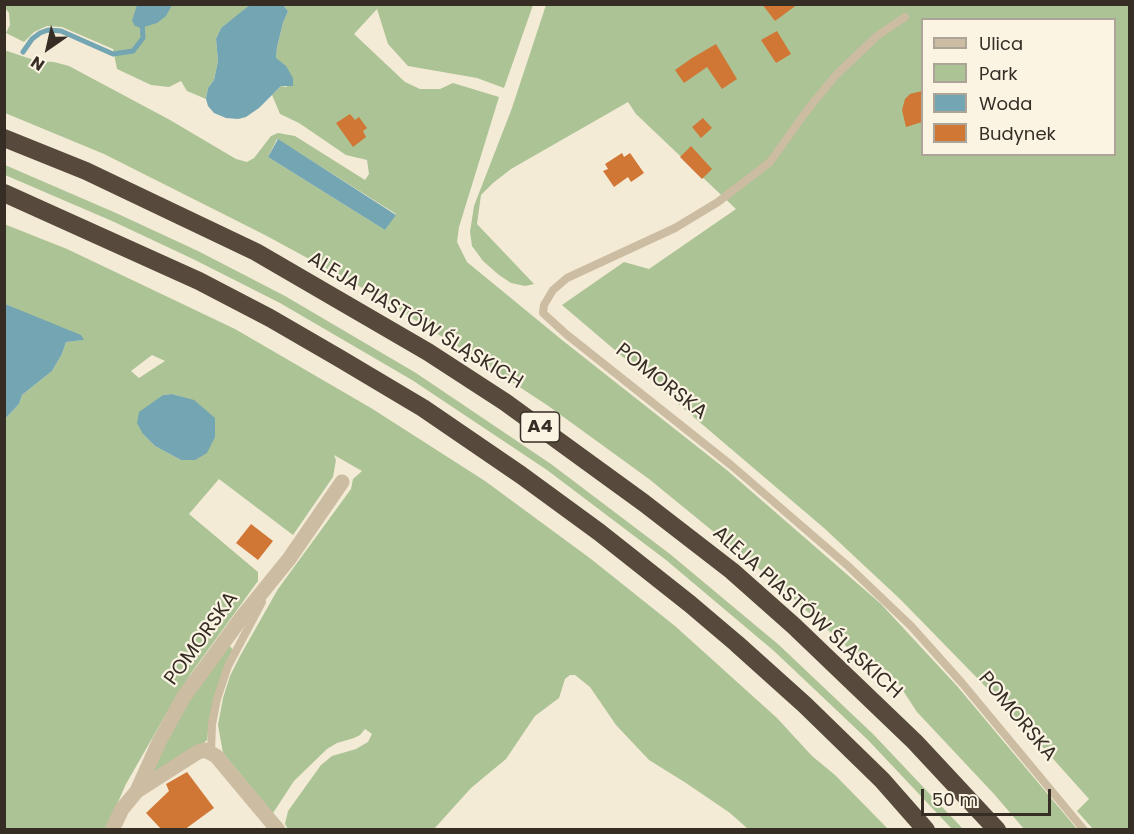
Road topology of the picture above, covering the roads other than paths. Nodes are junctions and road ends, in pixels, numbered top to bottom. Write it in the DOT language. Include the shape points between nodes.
graph roads {
  1 [pos="905,17"];
  2 [pos="4,138"];
  3 [pos="4,193"];
  4 [pos="342,482"];
  5 [pos="276,574"];
  6 [pos="211,752"];
  7 [pos="137,791"];
  8 [pos="112,830"];
  9 [pos="278,830"];
  10 [pos="926,830"];
  11 [pos="997,830"];
  12 [pos="1084,830"];
  1 -- 12 [label="lane, POMORSKA" via="877,36 835,76 770,162 718,202 675,228 567,278 553,290 543,313 731,465 911,626"];
  2 -- 11 [label="highway, ALEJA PIASTÓW ŚLĄSKICH / A4" via="86,171 256,252 506,402 741,579 906,734"];
  3 -- 10 [label="highway, A4" via="199,281 270,318 423,408 521,475 608,539 736,643 882,780"];
  4 -- 5 [label="street, POMORSKA"];
  5 -- 6 [label="lane" via="228,666 212,724"];
  5 -- 7 [label="street, POMORSKA" via="183,698"];
  6 -- 7 [label="street" via="198,752"];
  6 -- 9 [label="street"];
  7 -- 8 [label="street, POMORSKA" via="122,808"];
}
